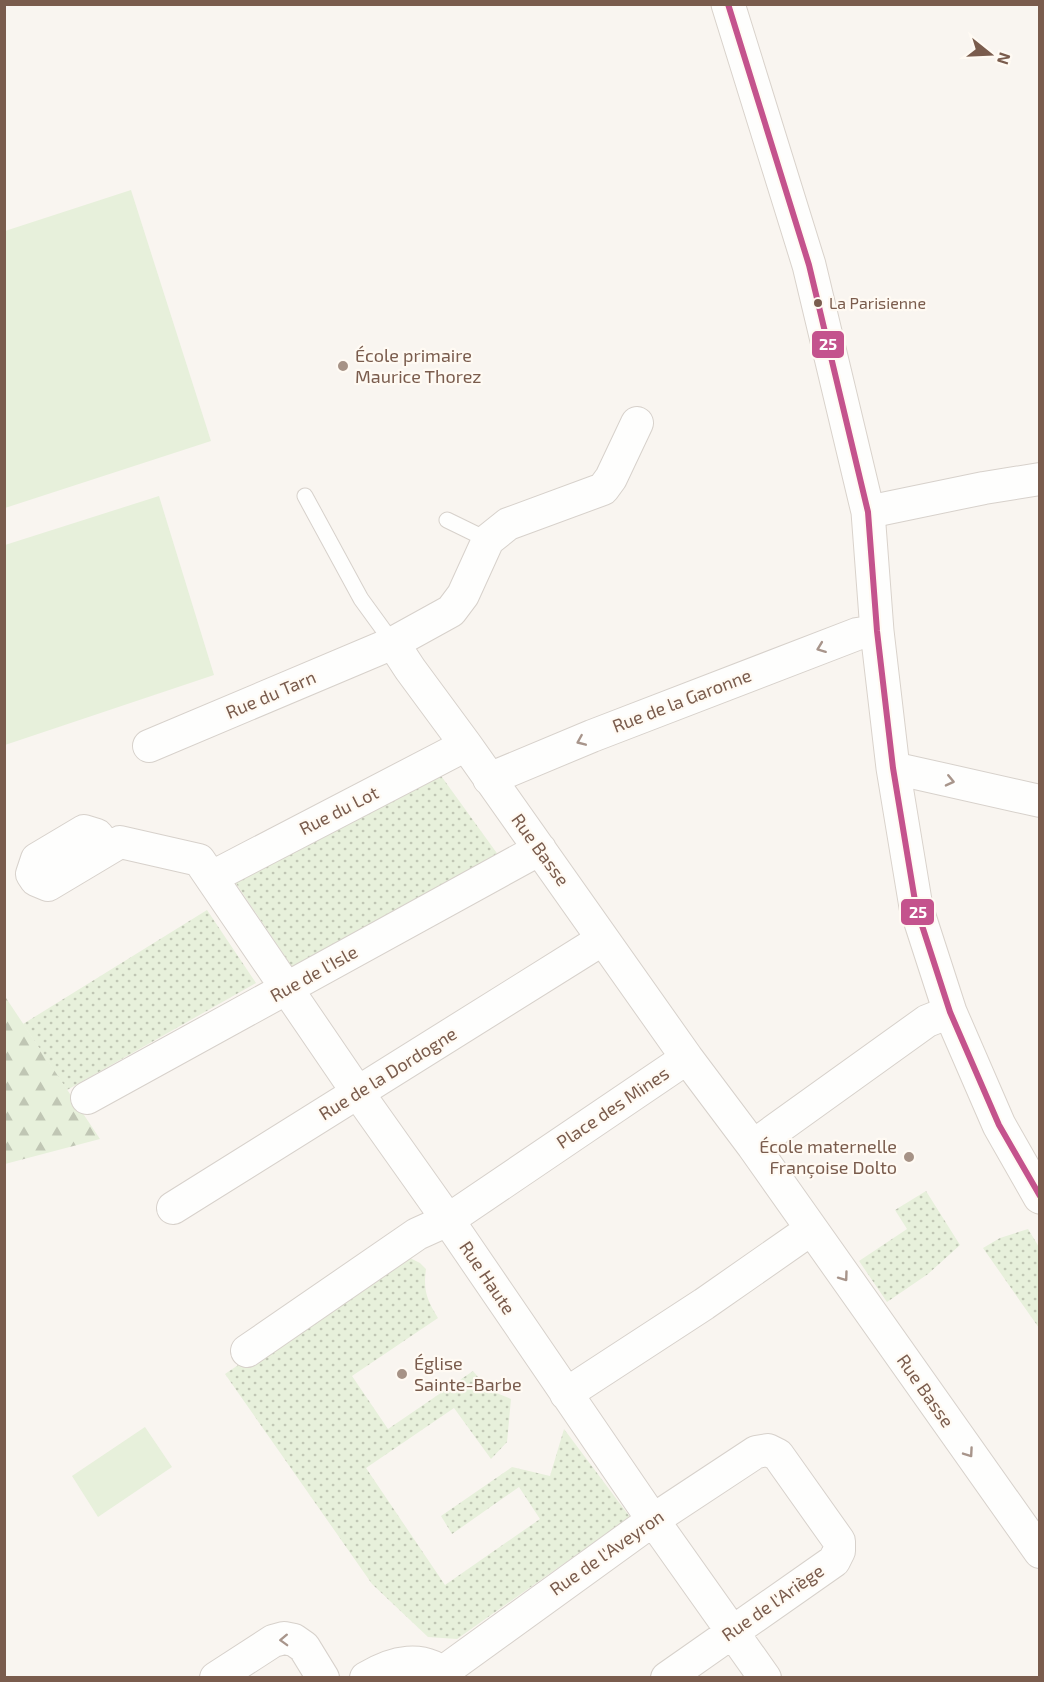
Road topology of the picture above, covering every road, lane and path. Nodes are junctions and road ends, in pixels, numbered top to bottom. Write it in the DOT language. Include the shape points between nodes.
graph roads {
  1 [pos="728,4"];
  2 [pos="637,423"];
  3 [pos="1040,479"];
  4 [pos="305,496"];
  5 [pos="868,512"];
  6 [pos="447,520"];
  7 [pos="488,540"];
  8 [pos="877,631"];
  9 [pos="393,643"];
  10 [pos="466,745"];
  11 [pos="148,746"];
  12 [pos="893,768"];
  13 [pos="489,779"];
  14 [pos="1040,801"];
  15 [pos="107,848"];
  16 [pos="540,849"];
  17 [pos="212,877"];
  18 [pos="603,939"];
  19 [pos="287,989"];
  20 [pos="950,1012"];
  21 [pos="687,1058"];
  22 [pos="358,1093"];
  23 [pos="87,1098"];
  24 [pos="753,1146"];
  25 [pos="1040,1197"];
  26 [pos="173,1208"];
  27 [pos="448,1220"];
  28 [pos="810,1230"];
  29 [pos="247,1350"];
  30 [pos="566,1394"];
  31 [pos="778,1455"];
  32 [pos="652,1520"];
  33 [pos="1040,1552"];
  34 [pos="732,1631"];
  35 [pos="446,1675"];
  36 [pos="216,1677"];
  37 [pos="323,1677"];
  38 [pos="366,1677"];
  39 [pos="667,1677"];
  40 [pos="765,1677"];
  1 -- 5 [label="main road" via="809,265"];
  2 -- 7 [label="street" via="603,489 507,524"];
  3 -- 5 [label="street"];
  4 -- 9 [label="lane" via="361,599"];
  5 -- 8 [label="main road"];
  6 -- 7 [label="lane"];
  7 -- 9 [label="street, Rue du Tarn" via="463,596 451,611"];
  8 -- 12 [label="main road"];
  8 -- 13 [label="street, Rue de la Garonne, one-way" via="857,633"];
  9 -- 10 [label="street, Rue Basse"];
  9 -- 11 [label="street, Rue du Tarn"];
  10 -- 13 [label="street, Rue Basse"];
  10 -- 17 [label="street, Rue du Lot"];
  12 -- 14 [label="street, one-way"];
  12 -- 20 [label="main road" via="916,907"];
  13 -- 16 [label="street, Rue Basse"];
  15 -- 17 [label="street, Rue Haute" via="120,842 199,860"];
  16 -- 18 [label="street, Rue Basse"];
  16 -- 19 [label="street, Rue de l'Isle"];
  17 -- 19 [label="street, Rue Haute"];
  18 -- 21 [label="street, Rue Basse"];
  18 -- 22 [label="street, Rue de la Dordogne"];
  19 -- 22 [label="street, Rue Haute"];
  19 -- 23 [label="street, Rue de l'Isle"];
  20 -- 24 [label="street" via="927,1021"];
  20 -- 25 [label="main road" via="999,1125"];
  21 -- 24 [label="street, Place des Mines"];
  21 -- 27 [label="street, Place des Mines"];
  22 -- 26 [label="street, Rue de la Dordogne"];
  22 -- 27 [label="street, Rue Haute"];
  24 -- 28 [label="street, Place des Mines"];
  27 -- 29 [label="street" via="417,1234"];
  27 -- 30 [label="street, Rue Haute"];
  28 -- 30 [label="street"];
  28 -- 33 [label="street, Rue Basse, one-way"];
  30 -- 32 [label="street, Rue Haute"];
  31 -- 32 [label="street, Rue de l'Aveyron" via="768,1450 756,1452"];
  31 -- 34 [label="street, Rue de l'Ariège" via="839,1541 839,1551 834,1561"];
  32 -- 34 [label="street, Rue Haute"];
  32 -- 35 [label="street, Rue de l'Aveyron"];
  34 -- 39 [label="street, Rue de l'Ariège"];
  34 -- 40 [label="street, Rue Haute"];
  35 -- 38 [label="street" via="429,1664 412,1661 383,1667"];
  37 -- 36 [label="street, one-way" via="304,1647 284,1638"];
}
